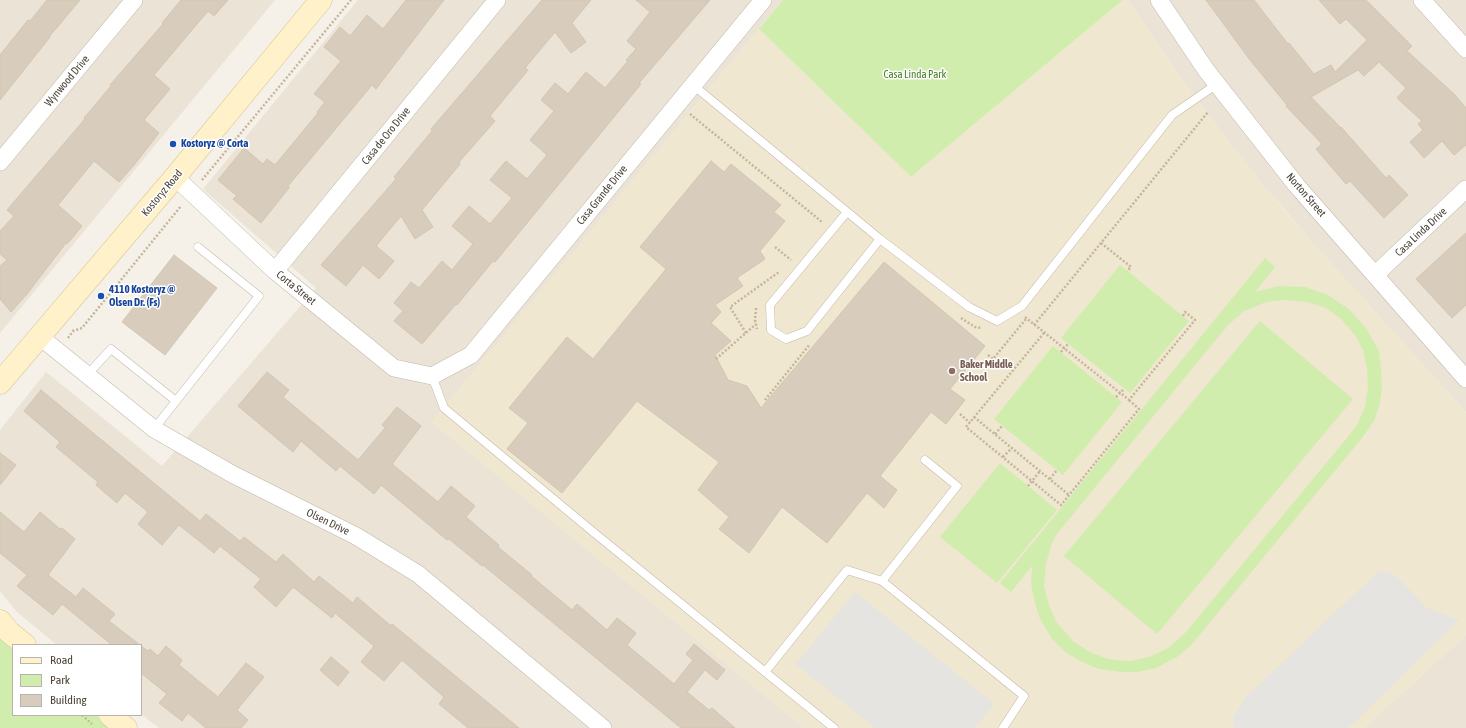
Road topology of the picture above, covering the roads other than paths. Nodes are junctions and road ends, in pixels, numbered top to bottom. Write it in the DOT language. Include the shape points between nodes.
graph roads {
  1 [pos="134,0"];
  2 [pos="321,0"];
  3 [pos="496,0"];
  4 [pos="763,0"];
  5 [pos="1159,0"];
  6 [pos="1422,0"];
  7 [pos="1466,50"];
  8 [pos="1217,84"];
  9 [pos="693,85"];
  10 [pos="0,162"];
  11 [pos="175,177"];
  12 [pos="1466,189"];
  13 [pos="848,212"];
  14 [pos="880,239"];
  15 [pos="198,247"];
  16 [pos="275,271"];
  17 [pos="1376,274"];
  18 [pos="39,336"];
  19 [pos="88,374"];
  20 [pos="432,376"];
  21 [pos="1466,379"];
  22 [pos="0,383"];
  23 [pos="176,401"];
  24 [pos="154,428"];
  25 [pos="925,460"];
  26 [pos="882,581"];
  27 [pos="0,621"];
  28 [pos="24,644"];
  29 [pos="765,672"];
  30 [pos="111,716"];
  31 [pos="126,728"];
  32 [pos="603,728"];
  33 [pos="834,728"];
  34 [pos="1003,728"];
  1 -- 10 [label="street, Wynwood Drive"];
  2 -- 11 [label="main road, Kostoryz Road"];
  3 -- 16 [label="street, Casa de Oro Drive"];
  4 -- 9 [label="street, Casa Grande Drive"];
  5 -- 8 [label="street, Norton Street"];
  6 -- 7 [label="street"];
  8 -- 14 [label="lane" via="1172,115 1022,306 997,321 969,307"];
  8 -- 17 [label="street, Norton Street" via="1297,186"];
  9 -- 13 [label="lane"];
  9 -- 20 [label="street, Casa Grande Drive" via="471,355"];
  11 -- 16 [label="street, Corta Street"];
  11 -- 18 [label="main road, Kostoryz Road"];
  12 -- 17 [label="street, Casa Linda Drive"];
  13 -- 14 [label="lane"];
  13 -- 14 [label="lane" via="770,305 771,330 786,339 807,331"];
  15 -- 23 [label="lane" via="259,296"];
  16 -- 20 [label="street, Corta Street" via="394,368"];
  17 -- 21 [label="street, Norton Street"];
  18 -- 19 [label="street, Olsen Drive"];
  18 -- 22 [label="main road, Kostoryz Road"];
  19 -- 23 [label="lane" via="111,349"];
  19 -- 24 [label="street, Olsen Drive"];
  20 -- 29 [label="lane" via="444,408"];
  23 -- 24 [label="lane"];
  24 -- 32 [label="street, Olsen Drive" via="232,474 356,536 418,574"];
  25 -- 26 [label="lane" via="957,486"];
  26 -- 29 [label="lane" via="847,570"];
  26 -- 34 [label="lane" via="1024,696"];
  27 -- 28 [label="main road"];
  29 -- 33 [label="lane"];
  30 -- 31 [label="main road"];
}
